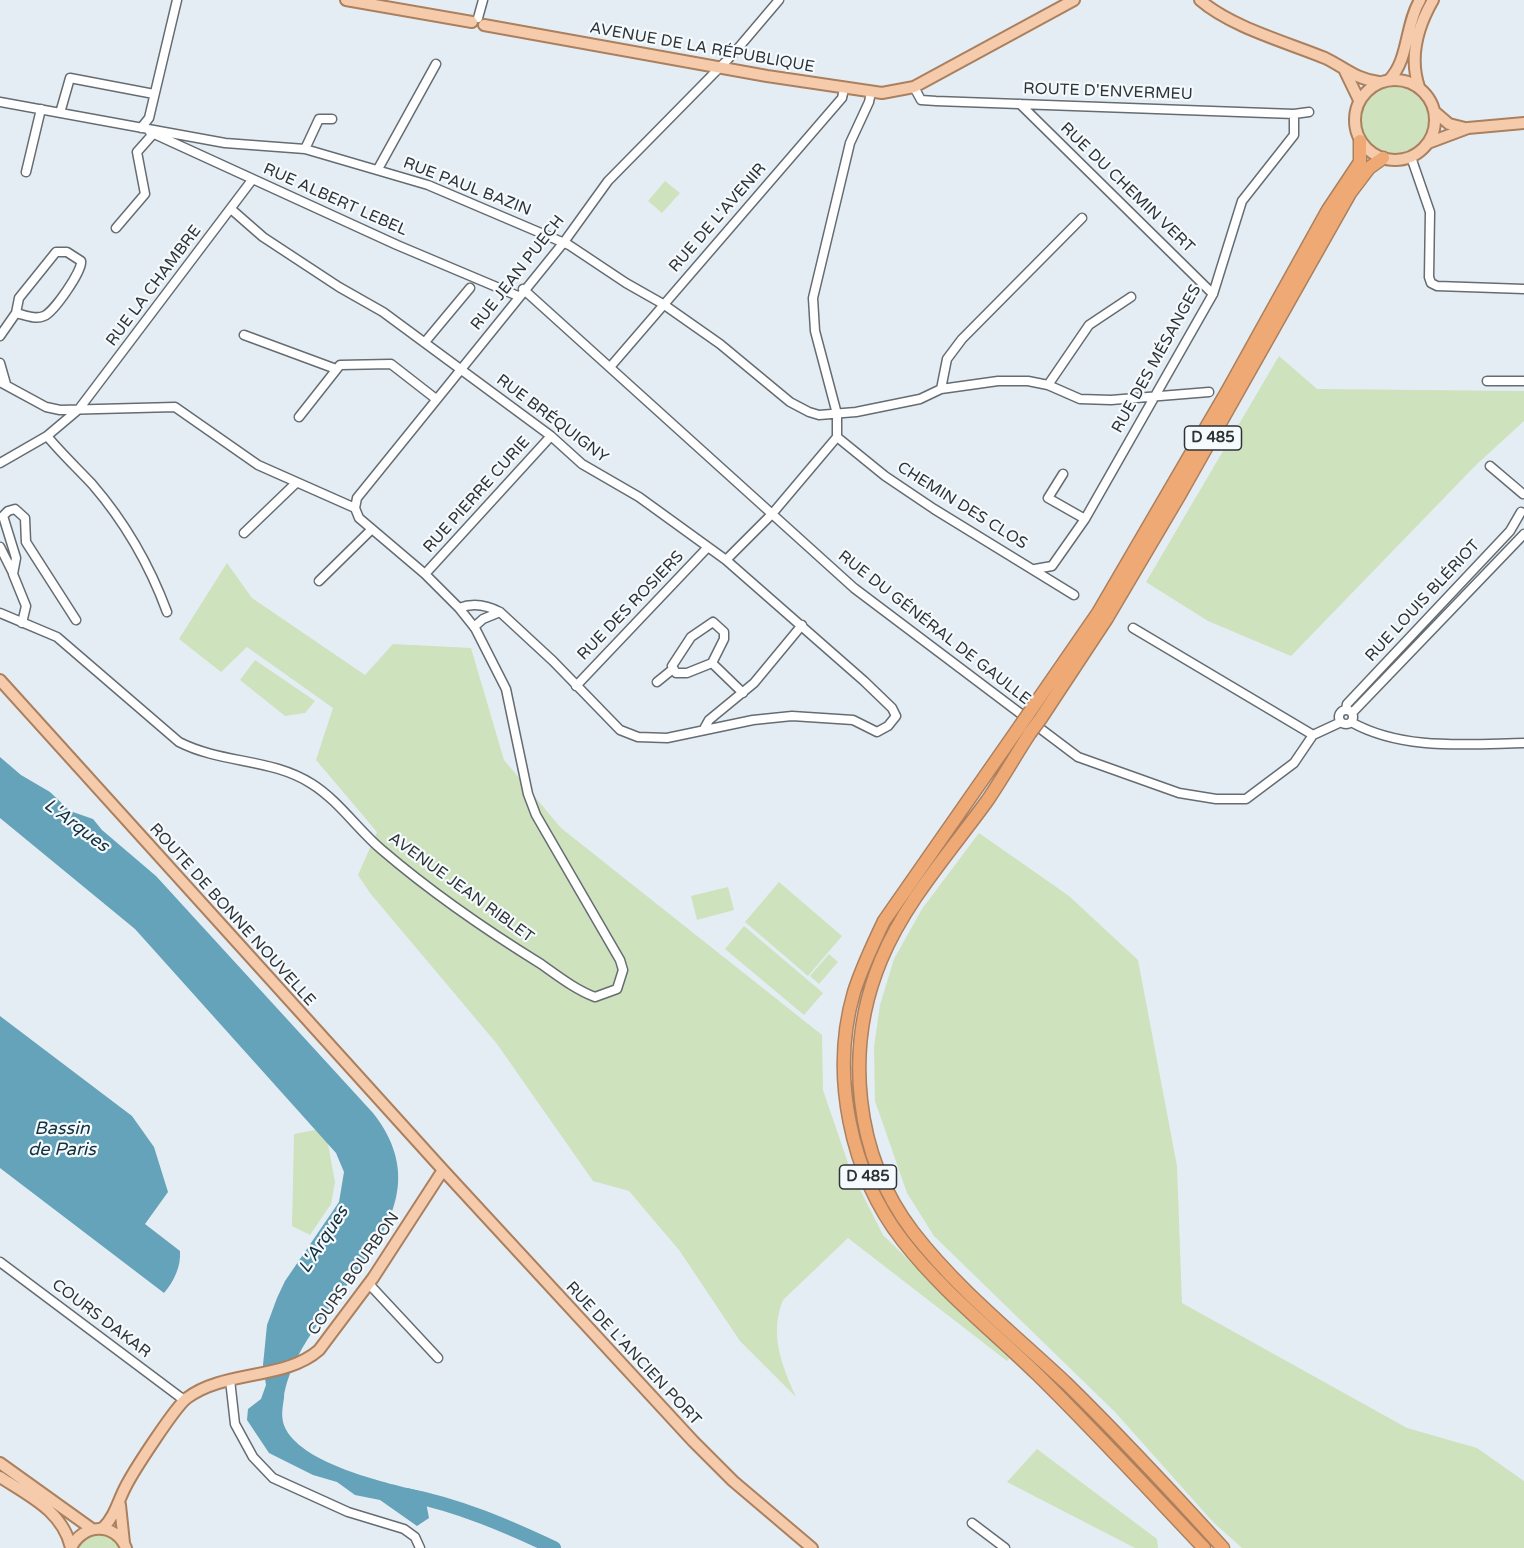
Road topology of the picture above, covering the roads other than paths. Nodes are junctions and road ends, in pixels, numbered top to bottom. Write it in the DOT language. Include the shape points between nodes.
graph roads {
  1 [pos="177,0"];
  2 [pos="346,0"];
  3 [pos="483,0"];
  4 [pos="779,0"];
  5 [pos="1074,0"];
  6 [pos="1200,0"];
  7 [pos="1420,0"];
  8 [pos="1433,0"];
  9 [pos="478,22"];
  10 [pos="436,64"];
  11 [pos="718,67"];
  12 [pos="1344,70"];
  13 [pos="1384,81"];
  14 [pos="914,87"];
  15 [pos="1419,87"];
  16 [pos="844,89"];
  17 [pos="871,92"];
  18 [pos="154,94"];
  19 [pos="1359,100"];
  20 [pos="0,102"];
  21 [pos="1020,104"];
  22 [pos="41,109"];
  23 [pos="1309,112"];
  24 [pos="1435,112"];
  25 [pos="60,113"];
  26 [pos="1294,114"];
  27 [pos="332,119"];
  28 [pos="1524,123"];
  29 [pos="141,128"];
  30 [pos="1468,128"];
  31 [pos="153,134"];
  32 [pos="1360,141"];
  33 [pos="1428,143"];
  34 [pos="305,149"];
  35 [pos="1411,157"];
  36 [pos="1383,158"];
  37 [pos="378,170"];
  38 [pos="26,172"];
  39 [pos="252,180"];
  40 [pos="231,209"];
  41 [pos="1082,218"];
  42 [pos="116,228"];
  43 [pos="564,242"];
  44 [pos="470,288"];
  45 [pos="1524,290"];
  46 [pos="520,293"];
  47 [pos="1213,294"];
  48 [pos="1131,297"];
  49 [pos="663,304"];
  50 [pos="16,313"];
  51 [pos="244,335"];
  52 [pos="0,336"];
  53 [pos="425,342"];
  54 [pos="0,363"];
  55 [pos="611,366"];
  56 [pos="460,368"];
  57 [pos="336,369"];
  58 [pos="1486,381"];
  59 [pos="1524,381"];
  60 [pos="3,383"];
  61 [pos="1048,385"];
  62 [pos="941,389"];
  63 [pos="1209,392"];
  64 [pos="1154,396"];
  65 [pos="436,399"];
  66 [pos="80,409"];
  67 [pos="837,414"];
  68 [pos="299,417"];
  69 [pos="47,436"];
  70 [pos="551,436"];
  71 [pos="837,437"];
  72 [pos="0,463"];
  73 [pos="1490,466"];
  74 [pos="1063,474"];
  75 [pos="296,483"];
  76 [pos="1524,493"];
  77 [pos="355,508"];
  78 [pos="1,514"];
  79 [pos="772,514"];
  80 [pos="1523,514"];
  81 [pos="1085,519"];
  82 [pos="372,529"];
  83 [pos="244,533"];
  84 [pos="1524,534"];
  85 [pos="0,547"];
  86 [pos="708,547"];
  87 [pos="726,560"];
  88 [pos="1035,569"];
  89 [pos="425,573"];
  90 [pos="13,574"];
  91 [pos="318,581"];
  92 [pos="1074,595"];
  93 [pos="459,608"];
  94 [pos="167,612"];
  95 [pos="500,612"];
  96 [pos="0,613"];
  97 [pos="76,620"];
  98 [pos="22,623"];
  99 [pos="802,625"];
  100 [pos="474,627"];
  101 [pos="1133,628"];
  102 [pos="712,663"];
  103 [pos="673,669"];
  104 [pos="0,680"];
  105 [pos="657,682"];
  106 [pos="576,686"];
  107 [pos="742,693"];
  108 [pos="1036,714"];
  109 [pos="1350,715"];
  110 [pos="1341,722"];
  111 [pos="704,729"];
  112 [pos="1025,730"];
  113 [pos="1313,735"];
  114 [pos="1524,743"];
  115 [pos="443,1170"];
  116 [pos="0,1262"];
  117 [pos="369,1284"];
  118 [pos="438,1358"];
  119 [pos="230,1380"];
  120 [pos="184,1400"];
  121 [pos="0,1463"];
  122 [pos="0,1477"];
  123 [pos="120,1505"];
  124 [pos="972,1523"];
  125 [pos="98,1528"];
  126 [pos="125,1546"];
  127 [pos="71,1548"];
  128 [pos="420,1548"];
  129 [pos="812,1548"];
  130 [pos="1005,1548"];
  131 [pos="1204,1548"];
  132 [pos="1223,1548"];
  1 -- 18 [label="street"];
  2 -- 9 [label="main road, AVENUE DE LA RÉPUBLIQUE"];
  3 -- 9 [label="street"];
  4 -- 11 [label="street, RUE JEAN PUECH"];
  5 -- 14 [label="main road, AVENUE DE LA RÉPUBLIQUE"];
  6 -- 12 [label="main road" via="1229,18 1327,59"];
  7 -- 13 [label="main road" via="1411,16 1396,72"];
  8 -- 15 [label="main road" via="1416,44 1415,75"];
  9 -- 11 [label="main road, AVENUE DE LA RÉPUBLIQUE"];
  10 -- 37 [label="street"];
  11 -- 16 [label="main road, AVENUE DE LA RÉPUBLIQUE"];
  11 -- 43 [label="street, RUE JEAN PUECH" via="608,181"];
  12 -- 13 [label="main road" via="1360,78"];
  12 -- 19 [label="main road"];
  13 -- 15 [label="main road" via="1399,79"];
  13 -- 19 [label="main road"];
  14 -- 17 [label="main road, AVENUE DE LA RÉPUBLIQUE"];
  14 -- 21 [label="street, ROUTE D'ENVERMEU" via="921,100"];
  15 -- 24 [label="main road"];
  16 -- 17 [label="main road, AVENUE DE LA RÉPUBLIQUE"];
  16 -- 49 [label="street, RUE DE L'AVENIR" via="842,98"];
  17 -- 67 [label="street" via="850,142 813,298 817,340"];
  18 -- 25 [label="street" via="69,78"];
  18 -- 29 [label="street" via="149,118"];
  19 -- 32 [label="main road" via="1354,117"];
  20 -- 22 [label="street, RUE PAUL BAZIN"];
  21 -- 26 [label="street, ROUTE D'ENVERMEU"];
  21 -- 47 [label="street, RUE DU CHEMIN VERT"];
  22 -- 25 [label="street, RUE PAUL BAZIN"];
  22 -- 38 [label="street"];
  23 -- 26 [label="street, ROUTE D'ENVERMEU"];
  24 -- 30 [label="main road" via="1449,124"];
  24 -- 33 [label="main road"];
  25 -- 29 [label="street, RUE PAUL BAZIN"];
  26 -- 47 [label="street, RUE DES MÉSANGES" via="1294,135 1242,201"];
  27 -- 34 [label="street" via="319,119"];
  28 -- 30 [label="main road"];
  29 -- 31 [label="street, RUE ALBERT LEBEL"];
  29 -- 34 [label="street, RUE PAUL BAZIN" via="225,143"];
  30 -- 33 [label="main road"];
  31 -- 39 [label="street, RUE ALBERT LEBEL"];
  31 -- 42 [label="street" via="137,152 145,194"];
  32 -- 36 [label="main road"];
  32 -- 108 [label="highway, D 485" via="1360,162 1328,210 1228,390"];
  33 -- 35 [label="main road"];
  34 -- 37 [label="street, RUE PAUL BAZIN"];
  35 -- 36 [label="main road"];
  35 -- 45 [label="street" via="1429,204 1431,283"];
  36 -- 108 [label="highway, D 485" via="1369,168 1346,201 1107,618"];
  37 -- 43 [label="street, RUE PAUL BAZIN" via="428,185"];
  39 -- 40 [label="street, RUE LA CHAMBRE"];
  39 -- 46 [label="street, RUE ALBERT LEBEL"];
  40 -- 53 [label="street, RUE BRÉQUIGNY" via="263,237"];
  40 -- 66 [label="street, RUE LA CHAMBRE"];
  41 -- 62 [label="street" via="962,339 947,359"];
  43 -- 46 [label="street, RUE JEAN PUECH"];
  43 -- 49 [label="street, RUE PAUL BAZIN"];
  44 -- 53 [label="street"];
  46 -- 55 [label="street, RUE DU GÉNÉRAL DE GAULLE"];
  46 -- 56 [label="street, RUE JEAN PUECH"];
  47 -- 64 [label="street, RUE DES MÉSANGES"];
  48 -- 61 [label="street" via="1089,326"];
  49 -- 55 [label="street, RUE DE L'AVENIR"];
  49 -- 67 [label="street, RUE PAUL BAZIN" via="720,344 790,402 809,412"];
  50 -- 50 [label="street" via="19,298 56,252 67,252 81,261 81,271 49,314 33,318"];
  50 -- 52 [label="street"];
  51 -- 57 [label="street"];
  53 -- 56 [label="street, RUE BRÉQUIGNY"];
  54 -- 60 [label="street"];
  55 -- 79 [label="street, RUE DU GÉNÉRAL DE GAULLE"];
  56 -- 65 [label="street, RUE JEAN PUECH"];
  56 -- 70 [label="street, RUE BRÉQUIGNY"];
  57 -- 65 [label="street" via="340,365 391,364"];
  57 -- 68 [label="street"];
  58 -- 59 [label="street"];
  60 -- 66 [label="street" via="46,407"];
  61 -- 62 [label="street, RUE PAUL BAZIN" via="998,381"];
  61 -- 64 [label="street, RUE PAUL BAZIN" via="1080,399"];
  62 -- 67 [label="street, RUE PAUL BAZIN" via="920,399"];
  63 -- 64 [label="street, RUE PAUL BAZIN"];
  64 -- 81 [label="street, RUE DES MÉSANGES"];
  65 -- 77 [label="street, RUE JEAN PUECH" via="357,498"];
  66 -- 69 [label="street, RUE LA CHAMBRE"];
  66 -- 75 [label="street" via="175,407 240,453"];
  67 -- 71 [label="street"];
  69 -- 72 [label="street, RUE LA CHAMBRE"];
  69 -- 94 [label="street" via="111,510 151,573"];
  70 -- 86 [label="street, RUE BRÉQUIGNY" via="582,464 639,497"];
  70 -- 89 [label="street, RUE PIERRE CURIE"];
  71 -- 79 [label="street"];
  71 -- 88 [label="street, CHEMIN DES CLOS" via="934,509"];
  73 -- 76 [label="street"];
  74 -- 81 [label="street" via="1048,498"];
  75 -- 77 [label="street"];
  75 -- 83 [label="street"];
  76 -- 80 [label="street"];
  77 -- 82 [label="street, AVENUE JEAN RIBLET" via="359,518"];
  78 -- 90 [label="street" via="16,558"];
  78 -- 97 [label="street" via="15,509 24,518 26,542"];
  79 -- 87 [label="street"];
  79 -- 113 [label="street, RUE DU GÉNÉRAL DE GAULLE" via="854,588 1078,757 1179,793 1216,800 1246,799 1294,763"];
  80 -- 109 [label="street, RUE LOUIS BLÉRIOT" via="1347,704"];
  81 -- 88 [label="street, RUE DES MÉSANGES" via="1052,566"];
  82 -- 89 [label="street, AVENUE JEAN RIBLET"];
  82 -- 91 [label="street"];
  84 -- 109 [label="street, RUE LOUIS BLÉRIOT"];
  85 -- 90 [label="street"];
  86 -- 87 [label="street, RUE BRÉQUIGNY"];
  86 -- 106 [label="street, RUE DES ROSIERS"];
  87 -- 99 [label="street, RUE BRÉQUIGNY"];
  88 -- 92 [label="street, CHEMIN DES CLOS"];
  89 -- 93 [label="street, AVENUE JEAN RIBLET"];
  90 -- 98 [label="street" via="26,606"];
  93 -- 95 [label="street" via="469,604"];
  93 -- 100 [label="street, AVENUE JEAN RIBLET"];
  95 -- 100 [label="street"];
  95 -- 106 [label="street"];
  96 -- 98 [label="street, AVENUE JEAN RIBLET"];
  98 -- 100 [label="street, AVENUE JEAN RIBLET" via="57,637 179,742 200,753 295,774 315,786 381,849 488,931 586,994 607,994 617,988 621,979 620,960 536,814 528,794 506,689"];
  99 -- 107 [label="street"];
  99 -- 111 [label="street, RUE BRÉQUIGNY" via="892,708 896,716 888,726 877,732 853,720 792,716"];
  101 -- 113 [label="street"];
  102 -- 103 [label="street" via="687,673 676,673"];
  102 -- 103 [label="street" via="724,639 724,632 713,622 691,637"];
  102 -- 107 [label="street"];
  103 -- 105 [label="street"];
  104 -- 115 [label="main road, ROUTE DE BONNE NOUVELLE"];
  106 -- 111 [label="street" via="620,730 638,737 667,738"];
  107 -- 111 [label="street" via="709,720"];
  108 -- 112 [label="highway, D 485, bridge"];
  109 -- 110 [label="street" via="1345,725"];
  109 -- 110 [label="street" via="1340,714"];
  109 -- 114 [label="street" via="1379,734 1421,742"];
  110 -- 113 [label="street"];
  112 -- 131 [label="highway, D 485" via="884,921 867,956 846,1029 847,1108 873,1191 902,1240 951,1294 1104,1440"];
  112 -- 132 [label="highway, D 485" via="988,798 897,929 881,960 860,1032 861,1106 870,1148 885,1185 913,1231 961,1285 1114,1430"];
  115 -- 117 [label="main road, COURS BOURBON"];
  115 -- 129 [label="main road, RUE DE L'ANCIEN PORT" via="693,1441"];
  116 -- 120 [label="street, COURS DAKAR"];
  117 -- 118 [label="street"];
  117 -- 119 [label="main road, COURS BOURBON" via="311,1357"];
  119 -- 120 [label="main road, COURS BOURBON"];
  119 -- 128 [label="street" via="235,1424 252,1457 273,1478 348,1512 404,1529 415,1537"];
  120 -- 123 [label="main road, COURS BOURBON" via="126,1486"];
  121 -- 125 [label="main road"];
  122 -- 127 [label="main road" via="51,1511 64,1527"];
  123 -- 125 [label="main road, COURS BOURBON"];
  123 -- 126 [label="main road, COURS BOURBON"];
  124 -- 130 [label="street"];
  125 -- 126 [label="main road" via="111,1531"];
  125 -- 127 [label="main road, COURS BOURBON" via="82,1533"];
}
